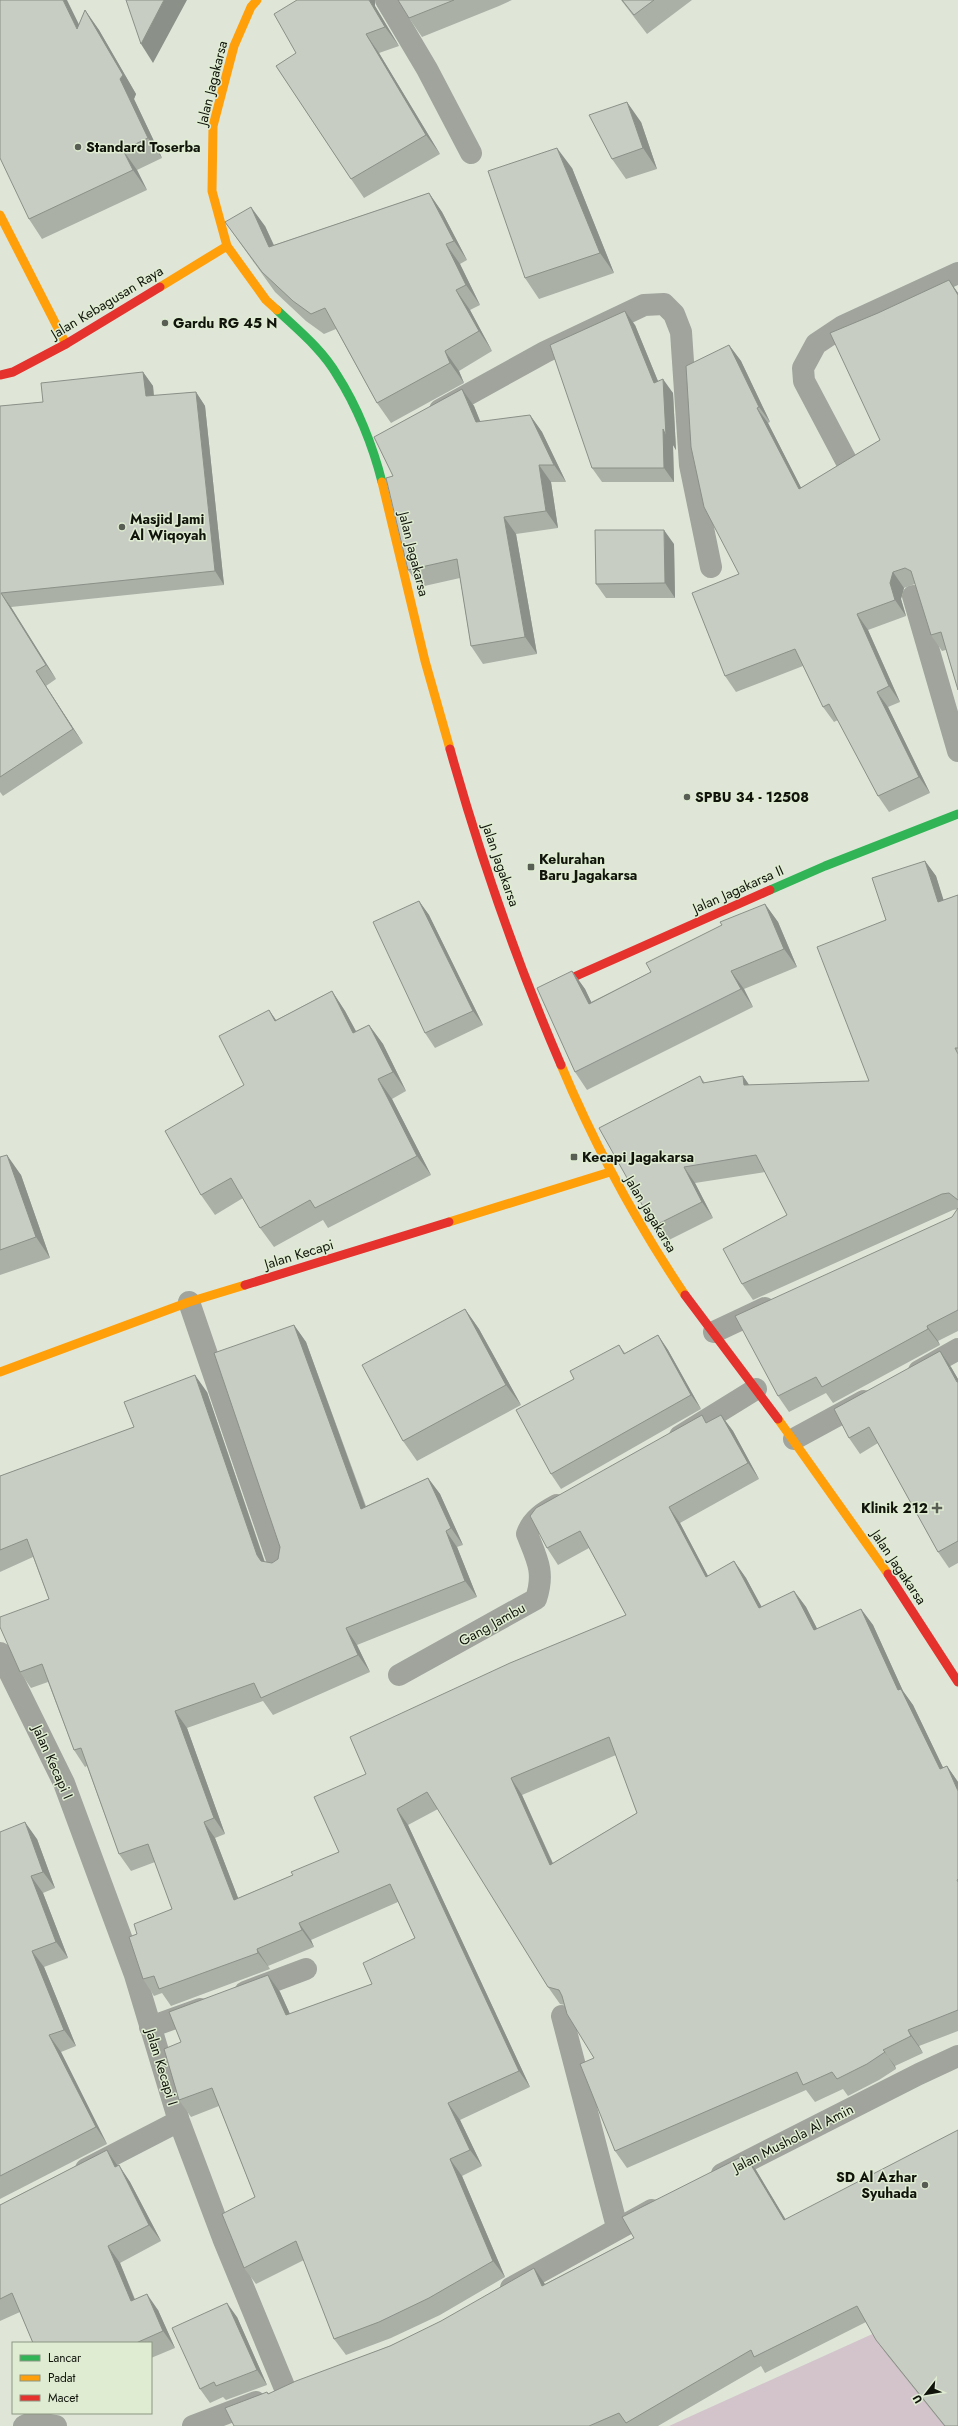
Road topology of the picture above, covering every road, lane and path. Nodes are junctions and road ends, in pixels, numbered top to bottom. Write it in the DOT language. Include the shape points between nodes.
graph roads {
  1 [pos="257,0"];
  2 [pos="386,0"];
  3 [pos="470,153"];
  4 [pos="0,215"];
  5 [pos="226,246"];
  6 [pos="958,273"];
  7 [pos="66,344"];
  8 [pos="0,375"];
  9 [pos="424,419"];
  10 [pos="391,437"];
  11 [pos="371,448"];
  12 [pos="850,468"];
  13 [pos="711,567"];
  14 [pos="913,596"];
  15 [pos="958,751"];
  16 [pos="958,814"];
  17 [pos="531,995"];
  18 [pos="610,1172"];
  19 [pos="780,1301"];
  20 [pos="189,1302"];
  21 [pos="714,1332"];
  22 [pos="958,1349"];
  23 [pos="0,1372"];
  24 [pos="756,1389"];
  25 [pos="794,1438"];
  26 [pos="661,1446"];
  27 [pos="573,1496"];
  28 [pos="280,1568"];
  29 [pos="0,1653"];
  30 [pos="399,1675"];
  31 [pos="958,1682"];
  32 [pos="306,1969"];
  33 [pos="562,2016"];
  34 [pos="150,2027"];
  35 [pos="958,2056"];
  36 [pos="179,2121"];
  37 [pos="69,2178"];
  38 [pos="702,2184"];
  39 [pos="667,2202"];
  40 [pos="617,2227"];
  41 [pos="494,2298"];
  42 [pos="308,2382"];
  43 [pos="286,2391"];
  44 [pos="24,2426"];
  45 [pos="56,2426"];
  46 [pos="193,2426"];
  1 -- 5 [label="main road, Jalan Jagakarsa" via="251,7 234,46 213,126 212,191"];
  2 -- 3 [label="street" via="427,69"];
  4 -- 7 [label="main road"];
  5 -- 7 [label="main road, Jalan Kebagusan Raya"];
  5 -- 11 [label="main road, Jalan Jagakarsa" via="266,300 312,343 337,374"];
  6 -- 12 [label="street" via="844,326 816,344 807,357 803,368 804,381"];
  7 -- 8 [label="main road, Jalan Kebagusan Raya" via="13,372"];
  9 -- 13 [label="street" via="545,352 644,305 664,304 674,314 681,332 690,466"];
  10 -- 11 [label="street"];
  11 -- 17 [label="main road, Jalan Jagakarsa" via="381,478 425,661 467,810"];
  14 -- 15 [label="street"];
  16 -- 17 [label="main road, Jalan Jagakarsa II" via="825,866"];
  17 -- 18 [label="main road, Jalan Jagakarsa"];
  18 -- 20 [label="main road, Jalan Kecapi"];
  18 -- 21 [label="main road, Jalan Jagakarsa" via="655,1250 687,1298"];
  19 -- 21 [label="street"];
  20 -- 23 [label="main road, Jalan Kecapi"];
  20 -- 28 [label="street"];
  21 -- 24 [label="main road, Jalan Jagakarsa"];
  22 -- 25 [label="street"];
  24 -- 25 [label="main road, Jalan Jagakarsa"];
  24 -- 26 [label="street" via="722,1412"];
  25 -- 31 [label="main road, Jalan Jagakarsa"];
  27 -- 30 [label="street, Gang Jambu" via="540,1515 530,1526 527,1534 538,1563 541,1582 536,1599"];
  29 -- 34 [label="street, Jalan Kecapi I" via="64,1783 135,1975"];
  32 -- 34 [label="street"];
  33 -- 40 [label="street"];
  34 -- 36 [label="street, Jalan Kecapi I"];
  35 -- 38 [label="street, Jalan Mushola Al Amin"];
  36 -- 37 [label="street"];
  36 -- 43 [label="street, Jalan Kecapi I" via="223,2238"];
  39 -- 40 [label="street"];
  40 -- 41 [label="street"];
  42 -- 43 [label="street"];
  43 -- 46 [label="street"];
  44 -- 45 [label="street" via="33,2422"];
}
